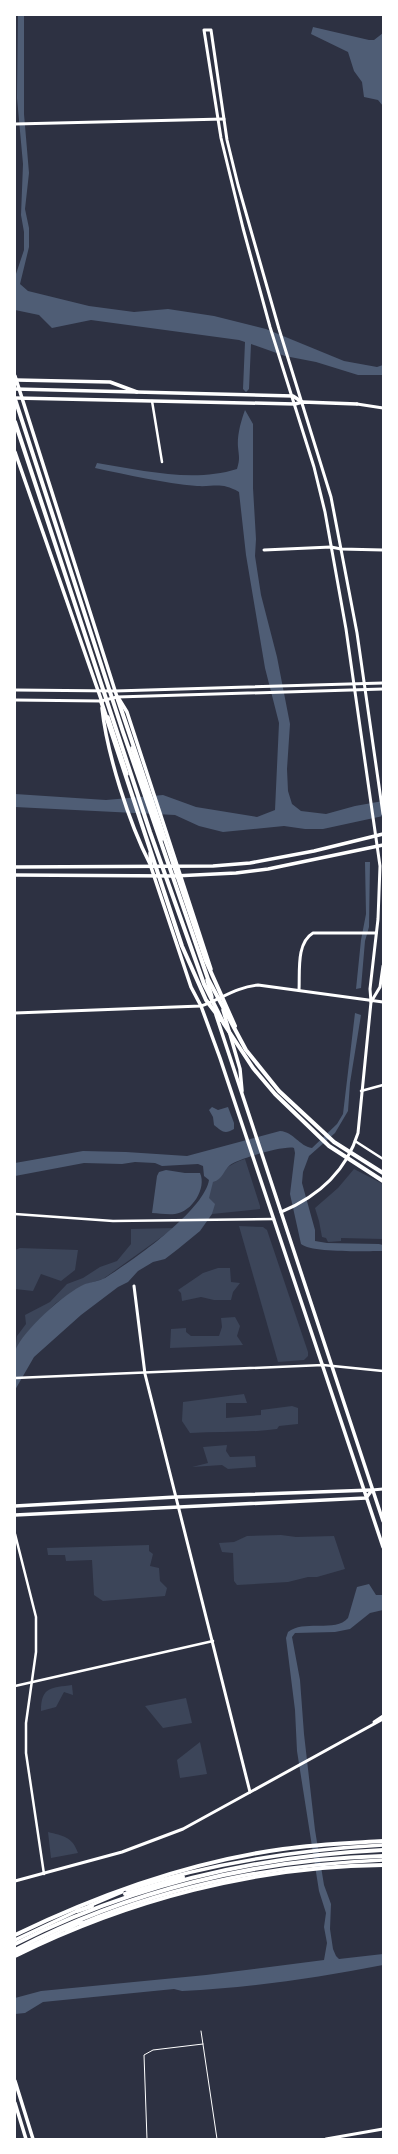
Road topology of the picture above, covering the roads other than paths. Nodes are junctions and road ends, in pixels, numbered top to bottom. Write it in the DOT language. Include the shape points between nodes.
graph roads {
  1 [pos="224,119"];
  2 [pos="217,120"];
  3 [pos="15,124"];
  4 [pos="15,378"];
  5 [pos="17,389"];
  6 [pos="137,392"];
  7 [pos="293,396"];
  8 [pos="15,398"];
  9 [pos="21,398"];
  10 [pos="152,401"];
  11 [pos="302,402"];
  12 [pos="295,404"];
  13 [pos="357,404"];
  14 [pos="383,408"];
  15 [pos="15,422"];
  16 [pos="15,452"];
  17 [pos="162,462"];
  18 [pos="331,547"];
  19 [pos="341,549"];
  20 [pos="264,550"];
  21 [pos="383,550"];
  22 [pos="364,683"];
  23 [pos="383,683"];
  24 [pos="354,684"];
  25 [pos="355,689"];
  26 [pos="364,689"];
  27 [pos="383,689"];
  28 [pos="15,690"];
  29 [pos="97,690"];
  30 [pos="115,690"];
  31 [pos="117,697"];
  32 [pos="15,700"];
  33 [pos="101,701"];
  34 [pos="383,814"];
  35 [pos="383,834"];
  36 [pos="376,836"];
  37 [pos="383,844"];
  38 [pos="377,847"];
  39 [pos="171,865"];
  40 [pos="177,865"];
  41 [pos="151,866"];
  42 [pos="15,867"];
  43 [pos="15,875"];
  44 [pos="155,876"];
  45 [pos="174,876"];
  46 [pos="180,876"];
  47 [pos="376,933"];
  48 [pos="383,966"];
  49 [pos="299,990"];
  50 [pos="220,998"];
  51 [pos="213,1002"];
  52 [pos="370,1002"];
  53 [pos="383,1002"];
  54 [pos="200,1006"];
  55 [pos="15,1013"];
  56 [pos="224,1024"];
  57 [pos="246,1050"];
  58 [pos="383,1085"];
  59 [pos="361,1091"];
  60 [pos="242,1096"];
  61 [pos="355,1141"];
  62 [pos="383,1158"];
  63 [pos="383,1173"];
  64 [pos="383,1181"];
  65 [pos="281,1212"];
  66 [pos="15,1214"];
  67 [pos="274,1219"];
  68 [pos="134,1286"];
  69 [pos="323,1365"];
  70 [pos="332,1366"];
  71 [pos="383,1370"];
  72 [pos="145,1374"];
  73 [pos="15,1378"];
  74 [pos="362,1489"];
  75 [pos="383,1489"];
  76 [pos="372,1490"];
  77 [pos="176,1497"];
  78 [pos="366,1498"];
  79 [pos="15,1506"];
  80 [pos="178,1506"];
  81 [pos="15,1515"];
  82 [pos="383,1521"];
  83 [pos="15,1534"];
  84 [pos="383,1548"];
  85 [pos="213,1640"];
  86 [pos="33,1682"];
  87 [pos="15,1686"];
  88 [pos="383,1716"];
  89 [pos="383,1719"];
  90 [pos="373,1724"];
  91 [pos="250,1792"];
  92 [pos="383,1841"];
  93 [pos="383,1845"];
  94 [pos="383,1850"];
  95 [pos="383,1856"];
  96 [pos="383,1860"];
  97 [pos="383,1865"];
  98 [pos="213,1872"];
  99 [pos="44,1874"];
  100 [pos="15,1881"];
  101 [pos="77,1911"];
  102 [pos="67,1927"];
  103 [pos="15,1935"];
  104 [pos="15,1940"];
  105 [pos="15,1944"];
  106 [pos="15,1950"];
  107 [pos="15,1953"];
  108 [pos="15,1956"];
  109 [pos="201,2031"];
  110 [pos="203,2044"];
  111 [pos="15,2081"];
  112 [pos="15,2103"];
  113 [pos="383,2129"];
  114 [pos="26,2139"];
  115 [pos="33,2139"];
  116 [pos="146,2139"];
  117 [pos="217,2139"];
  118 [pos="326,2139"];
  1 -- 2 [label="street"];
  1 -- 2 [label="street" via="211,30 204,30"];
  1 -- 11 [label="street" via="240,192"];
  2 -- 3 [label="street"];
  2 -- 7 [label="street" via="242,228"];
  4 -- 5 [label="main road"];
  4 -- 6 [label="main road" via="110,382"];
  5 -- 6 [label="main road"];
  5 -- 9 [label="main road"];
  6 -- 7 [label="main road"];
  7 -- 11 [label="main road"];
  7 -- 12 [label="street"];
  8 -- 9 [label="main road"];
  8 -- 57 [label="highway" via="120,725 200,959"];
  9 -- 10 [label="main road"];
  9 -- 30 [label="main road"];
  10 -- 12 [label="main road"];
  10 -- 17 [label="street"];
  11 -- 12 [label="main road"];
  11 -- 13 [label="main road"];
  11 -- 19 [label="street" via="331,497"];
  12 -- 18 [label="street" via="325,512"];
  13 -- 14 [label="street"];
  15 -- 56 [label="highway" via="150,832 201,978"];
  16 -- 29 [label="main road"];
  18 -- 19 [label="street"];
  18 -- 20 [label="street"];
  18 -- 24 [label="street"];
  19 -- 21 [label="street"];
  19 -- 22 [label="street"];
  22 -- 23 [label="street"];
  22 -- 24 [label="street"];
  22 -- 26 [label="street"];
  24 -- 25 [label="street"];
  24 -- 30 [label="street"];
  25 -- 26 [label="street"];
  25 -- 31 [label="street"];
  25 -- 36 [label="street"];
  26 -- 27 [label="street"];
  26 -- 34 [label="street"];
  28 -- 29 [label="street"];
  29 -- 30 [label="street"];
  29 -- 33 [label="main road"];
  30 -- 31 [label="main road"];
  31 -- 33 [label="street"];
  31 -- 39 [label="main road"];
  31 -- 40 [label="main road" via="127,712"];
  31 -- 57 [label="highway" via="206,961"];
  32 -- 33 [label="street"];
  33 -- 41 [label="main road" via="103,720 123,793"];
  33 -- 41 [label="main road" via="149,842"];
  33 -- 56 [label="highway" via="182,946 206,1000"];
  35 -- 36 [label="main road"];
  36 -- 38 [label="street"];
  36 -- 40 [label="main road" via="250,863"];
  37 -- 38 [label="main road"];
  38 -- 46 [label="main road" via="268,869"];
  38 -- 47 [label="street" via="380,866"];
  39 -- 40 [label="main road"];
  39 -- 41 [label="main road"];
  39 -- 45 [label="main road"];
  40 -- 46 [label="main road"];
  41 -- 42 [label="main road"];
  41 -- 44 [label="main road"];
  43 -- 44 [label="main road"];
  44 -- 45 [label="main road"];
  44 -- 54 [label="main road" via="191,987"];
  45 -- 46 [label="main road"];
  45 -- 51 [label="main road" via="201,954"];
  46 -- 50 [label="main road"];
  47 -- 49 [label="street" via="313,933 307,937 302,945"];
  47 -- 52 [label="street"];
  48 -- 52 [label="street" via="380,987"];
  49 -- 50 [label="street" via="274,986 244,986"];
  49 -- 52 [label="street"];
  50 -- 51 [label="street"];
  50 -- 60 [label="main road" via="240,1069"];
  51 -- 54 [label="street"];
  51 -- 60 [label="main road"];
  52 -- 53 [label="street"];
  52 -- 59 [label="street"];
  54 -- 55 [label="street"];
  54 -- 67 [label="main road"];
  56 -- 64 [label="highway" via="253,1068 304,1124 329,1146"];
  57 -- 63 [label="highway" via="279,1091 308,1119 334,1142"];
  58 -- 59 [label="street"];
  59 -- 61 [label="street"];
  60 -- 65 [label="main road"];
  61 -- 62 [label="street"];
  61 -- 65 [label="street" via="333,1179 316,1193"];
  65 -- 70 [label="main road"];
  66 -- 67 [label="street" via="113,1221"];
  67 -- 69 [label="main road"];
  68 -- 72 [label="street"];
  69 -- 70 [label="street"];
  69 -- 72 [label="street"];
  69 -- 74 [label="main road"];
  70 -- 71 [label="street"];
  70 -- 76 [label="main road"];
  72 -- 73 [label="street"];
  72 -- 77 [label="street"];
  74 -- 76 [label="main road"];
  74 -- 77 [label="main road"];
  74 -- 78 [label="main road"];
  75 -- 76 [label="street"];
  76 -- 78 [label="main road"];
  76 -- 82 [label="main road"];
  77 -- 79 [label="main road"];
  77 -- 80 [label="street"];
  78 -- 80 [label="main road"];
  78 -- 84 [label="main road"];
  80 -- 81 [label="main road"];
  80 -- 85 [label="street"];
  83 -- 86 [label="street" via="36,1617"];
  85 -- 86 [label="street"];
  85 -- 91 [label="street"];
  86 -- 87 [label="street"];
  86 -- 99 [label="street" via="26,1723 26,1754"];
  88 -- 90 [label="street"];
  89 -- 90 [label="street"];
  90 -- 91 [label="street"];
  91 -- 99 [label="street" via="220,1810 153,1841"];
  92 -- 103 [label="highway" via="283,1849 192,1868 113,1892"];
  93 -- 101 [label="main road" via="283,1854 185,1873 122,1892"];
  94 -- 98 [label="highway" via="279,1860"];
  95 -- 102 [label="highway" via="311,1861 223,1876 155,1893"];
  96 -- 102 [label="main road" via="279,1868 175,1891"];
  97 -- 108 [label="highway" via="309,1869 211,1886 97,1920"];
  98 -- 101 [label="highway" via="159,1882"];
  98 -- 105 [label="highway" via="129,1896 65,1920"];
  99 -- 100 [label="street"];
  101 -- 104 [label="main road"];
  102 -- 106 [label="highway"];
  102 -- 107 [label="main road"];
  109 -- 110 [label="lane"];
  110 -- 116 [label="lane" via="153,2050 144,2055"];
  110 -- 117 [label="lane"];
  111 -- 115 [label="main road"];
  112 -- 114 [label="main road"];
  113 -- 118 [label="street"];
}
